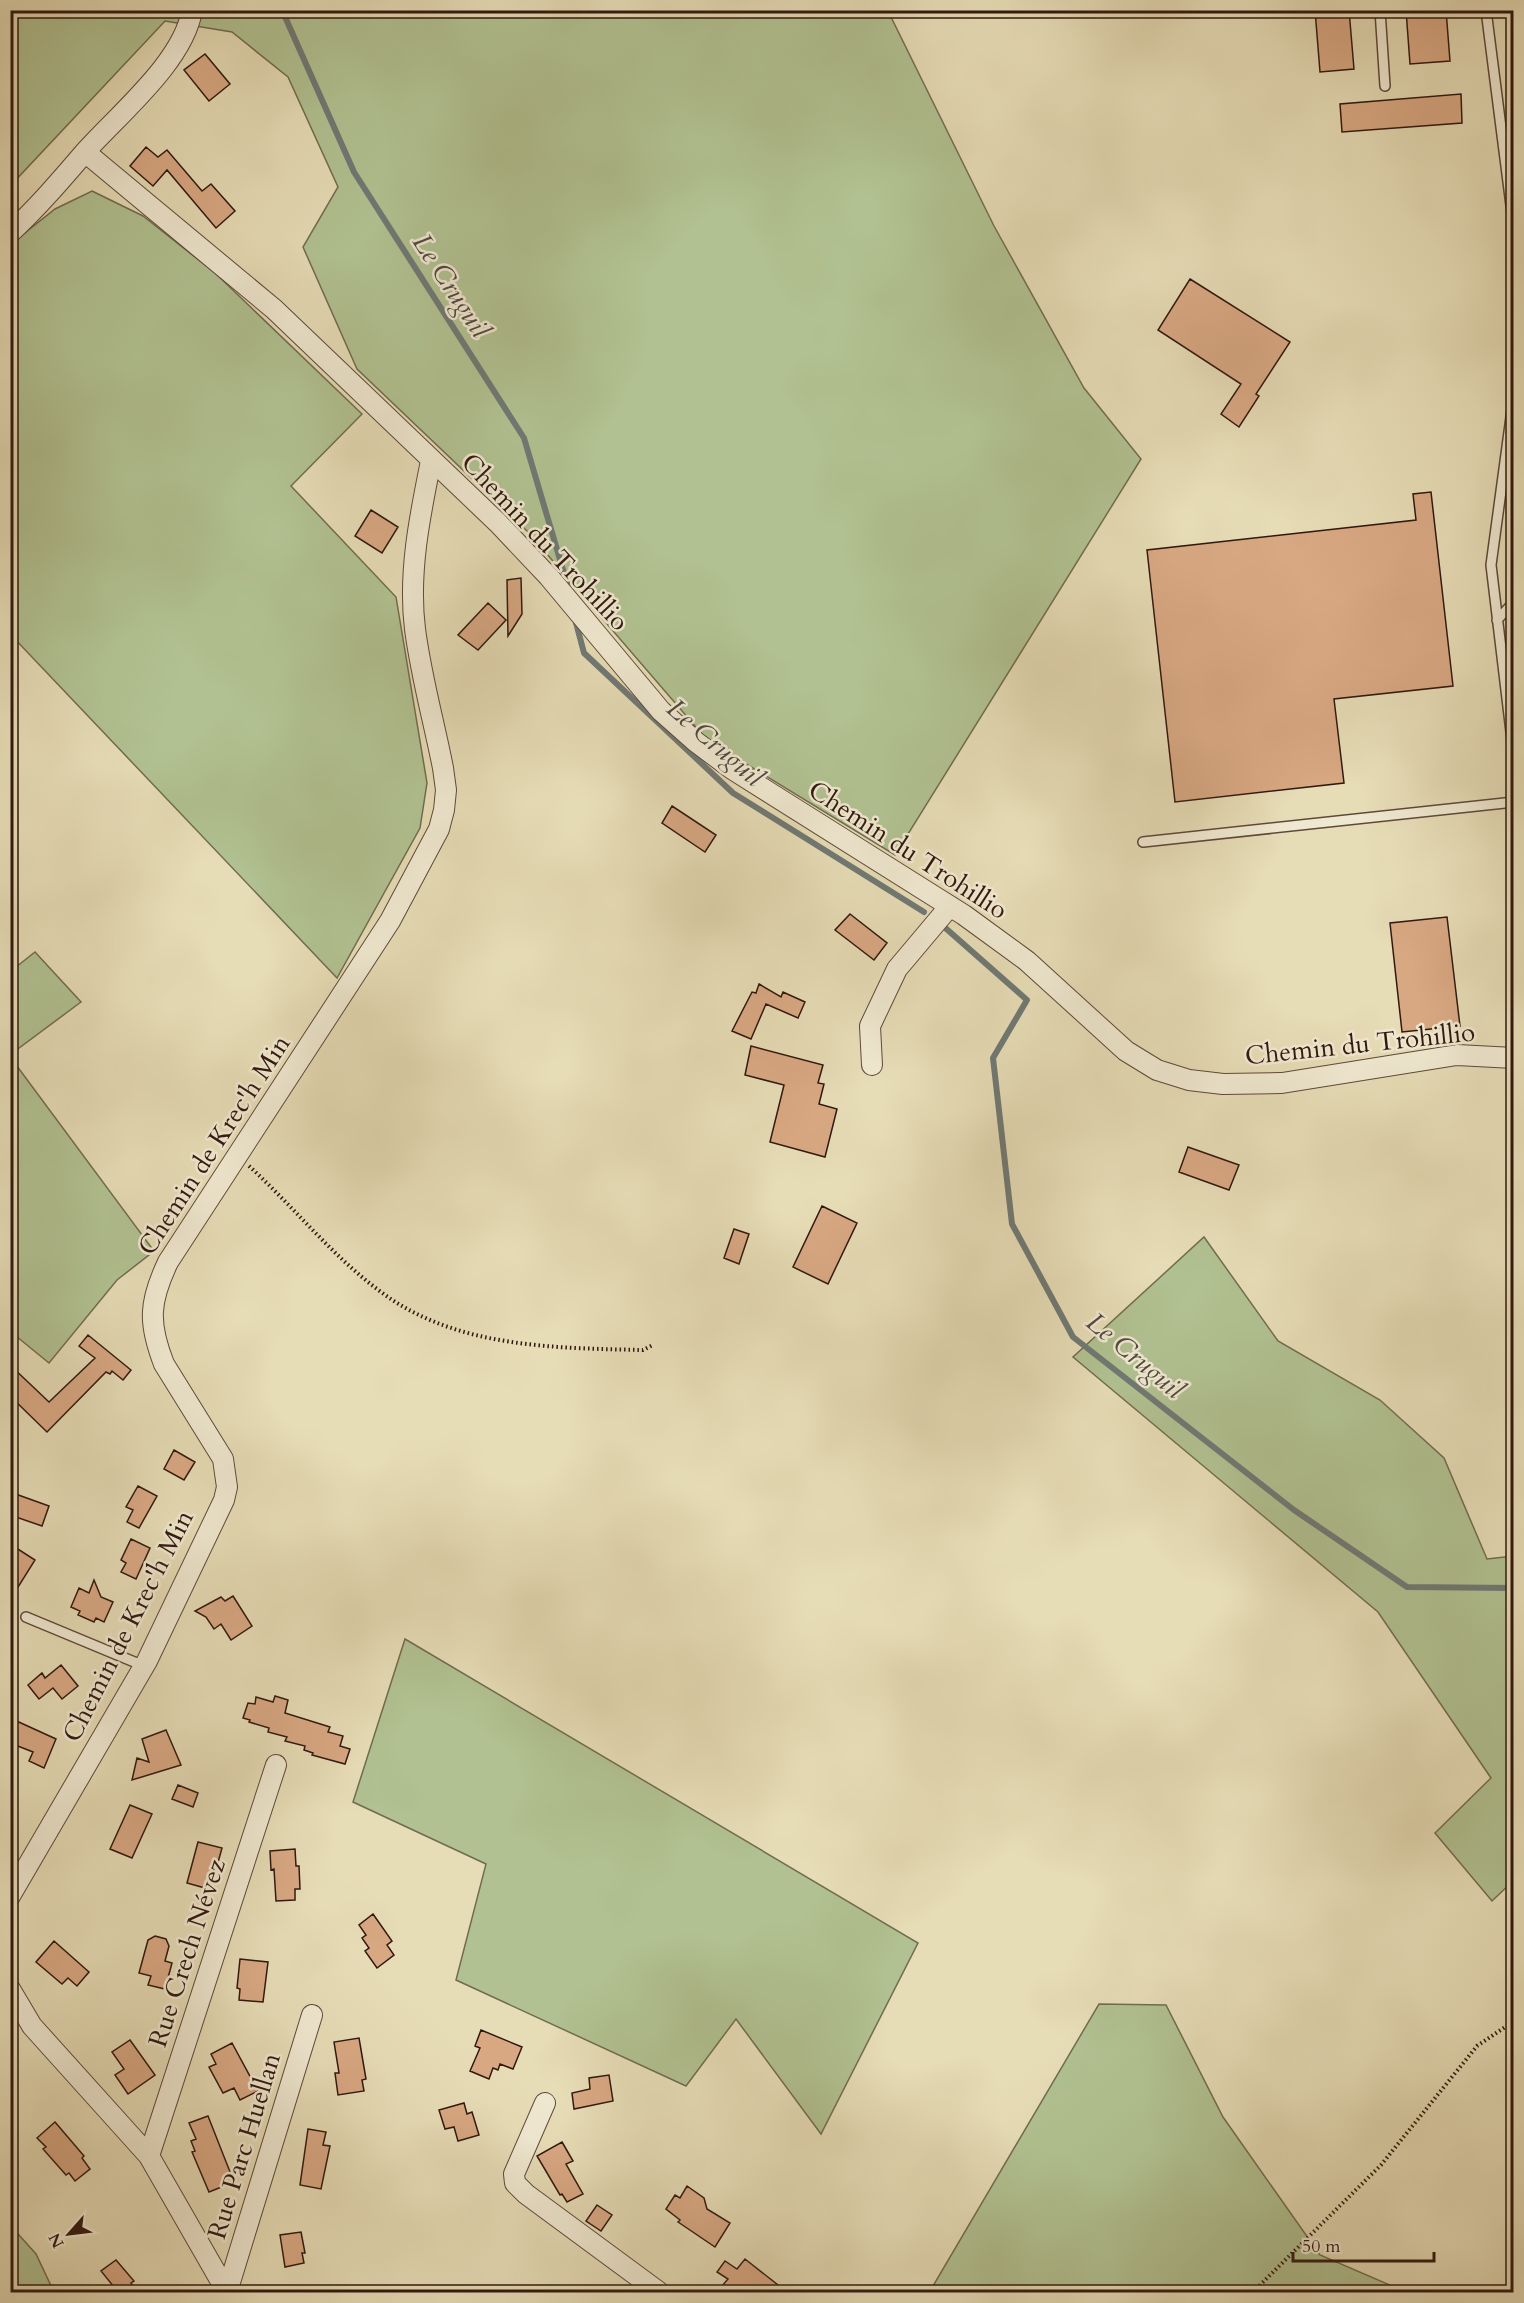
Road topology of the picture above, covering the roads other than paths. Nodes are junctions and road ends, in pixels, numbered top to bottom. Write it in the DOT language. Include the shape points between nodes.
graph roads {
  1 [pos="192,10"];
  2 [pos="1380,10"];
  3 [pos="1486,10"];
  4 [pos="1385,86"];
  5 [pos="85,152"];
  6 [pos="1514,229"];
  7 [pos="10,233"];
  8 [pos="1514,395"];
  9 [pos="431,461"];
  10 [pos="1514,602"];
  11 [pos="1497,620"];
  12 [pos="1514,757"];
  13 [pos="1514,802"];
  14 [pos="1143,842"];
  15 [pos="950,906"];
  16 [pos="1514,1058"];
  17 [pos="872,1065"];
  18 [pos="26,1617"];
  19 [pos="144,1666"];
  20 [pos="276,1765"];
  21 [pos="10,1896"];
  22 [pos="10,1989"];
  23 [pos="312,2014"];
  24 [pos="545,2103"];
  25 [pos="148,2156"];
  26 [pos="227,2292"];
  27 [pos="658,2292"];
  1 -- 5 [label="street" via="187,33 162,69"];
  2 -- 4 [label="lane"];
  3 -- 6 [label="lane"];
  5 -- 7 [label="street"];
  5 -- 9 [label="street, Chemin du Trohillio" via="274,309"];
  8 -- 11 [label="lane" via="1492,550"];
  9 -- 15 [label="street, Chemin du Trohillio" via="542,570 678,727 732,769"];
  9 -- 19 [label="street, Chemin de Krec'h Min" via="416,555 415,627 443,768 444,810 431,846 390,921 156,1286 153,1326 164,1365 223,1459 227,1487"];
  10 -- 11 [label="lane"];
  11 -- 12 [label="lane"];
  13 -- 14 [label="lane"];
  15 -- 16 [label="street, Chemin du Trohillio" via="1027,961 1126,1051 1173,1076 1222,1084 1282,1083 1457,1055"];
  15 -- 17 [label="street" via="897,969 870,1026"];
  18 -- 19 [label="lane"];
  19 -- 21 [label="street, Chemin de Krec'h Min"];
  20 -- 25 [label="street, Rue Crech Névez"];
  22 -- 25 [label="street" via="32,2026"];
  23 -- 26 [label="street, Rue Parc Huellan"];
  24 -- 27 [label="street" via="514,2174 515,2183"];
  25 -- 26 [label="street"];
}
